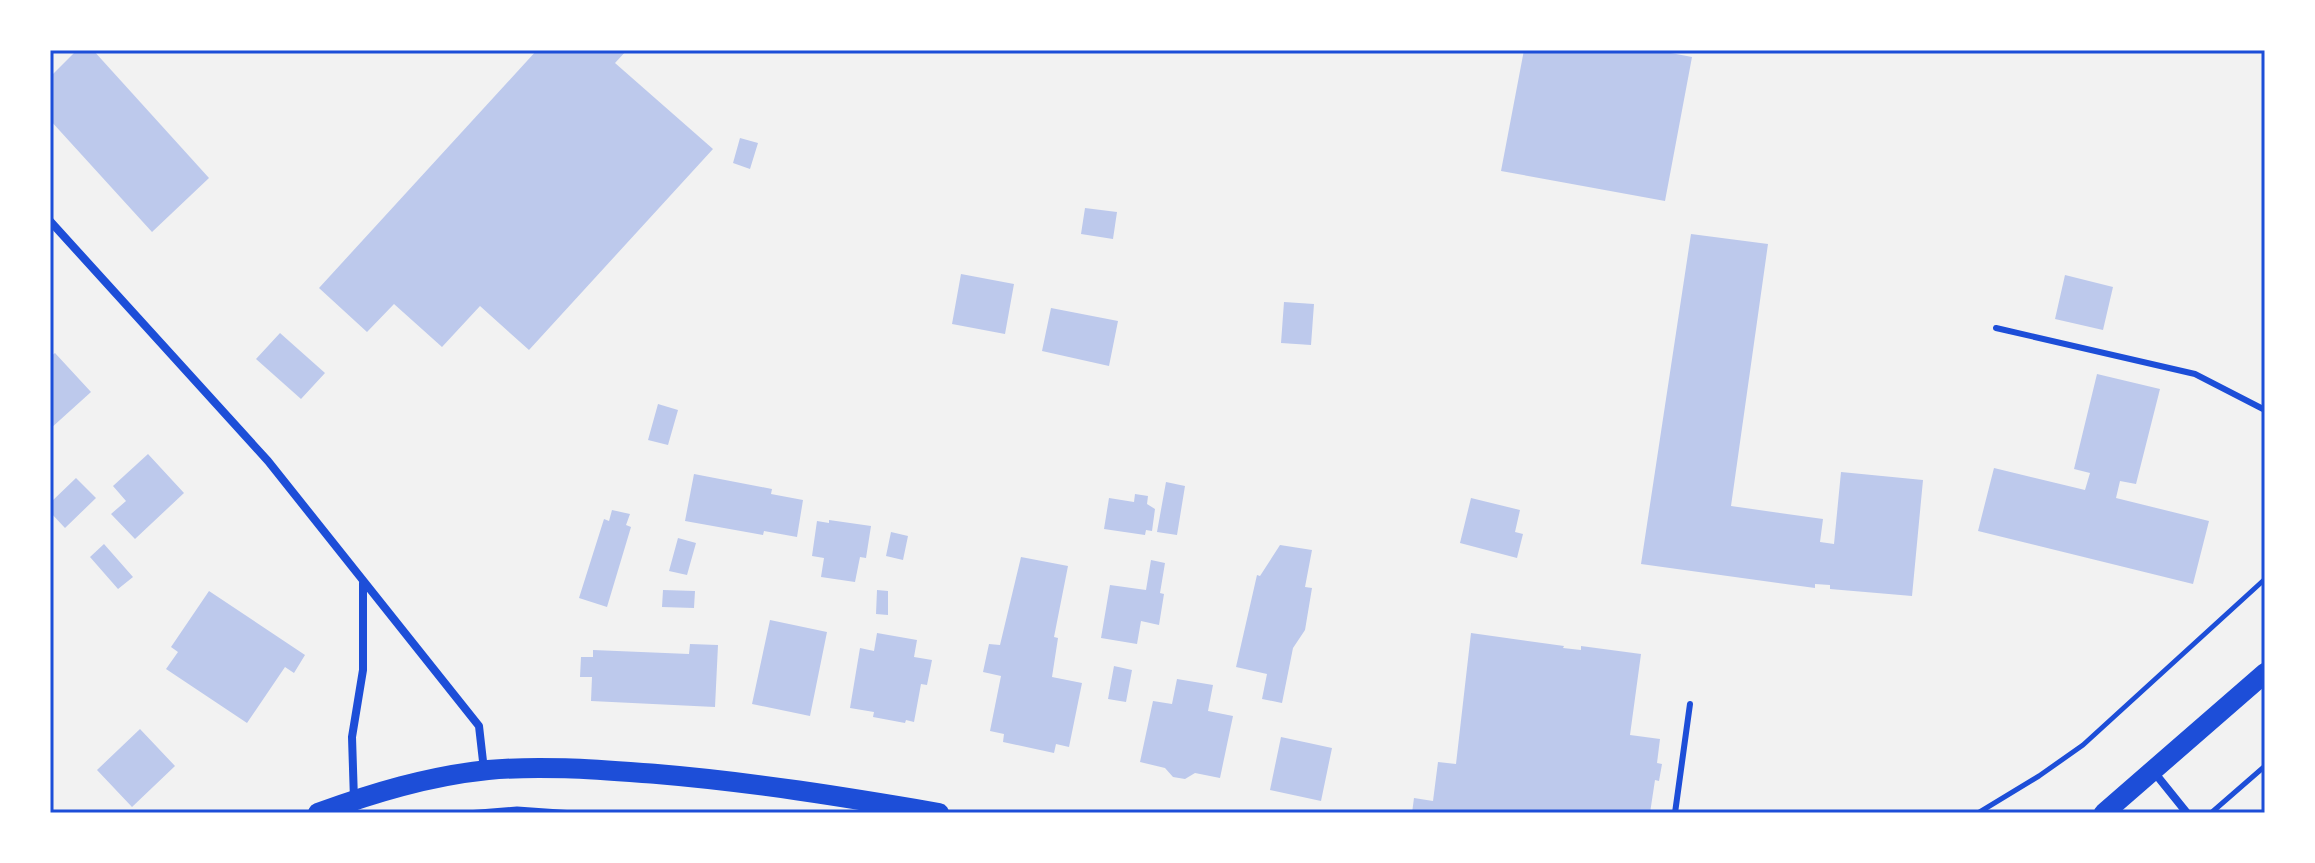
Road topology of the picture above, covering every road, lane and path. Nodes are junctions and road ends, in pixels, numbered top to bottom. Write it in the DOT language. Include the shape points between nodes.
graph roads {
  1 [pos="50,221"];
  2 [pos="1996,328"];
  3 [pos="2265,410"];
  4 [pos="2265,579"];
  5 [pos="363,583"];
  6 [pos="2265,673"];
  7 [pos="1690,704"];
  8 [pos="2265,766"];
  9 [pos="484,771"];
  10 [pos="2154,772"];
  11 [pos="354,800"];
  12 [pos="318,813"];
  13 [pos="467,813"];
  14 [pos="574,813"];
  15 [pos="939,813"];
  16 [pos="1675,813"];
  17 [pos="1978,813"];
  18 [pos="2104,813"];
  19 [pos="2187,813"];
  20 [pos="2211,813"];
  1 -- 5 [label="street" via="268,461"];
  2 -- 3 [label="lane" via="2195,374"];
  4 -- 17 [label="path" via="2083,745"];
  5 -- 9 [label="street" via="479,726"];
  5 -- 11 [label="street" via="363,670 352,737"];
  6 -- 10 [label="main road"];
  7 -- 16 [label="lane"];
  8 -- 20 [label="path"];
  9 -- 11 [label="main road" via="402,785"];
  9 -- 15 [label="main road" via="573,768 697,778"];
  10 -- 18 [label="main road"];
  10 -- 19 [label="street"];
  11 -- 12 [label="main road"];
  13 -- 14 [label="path"];
}
